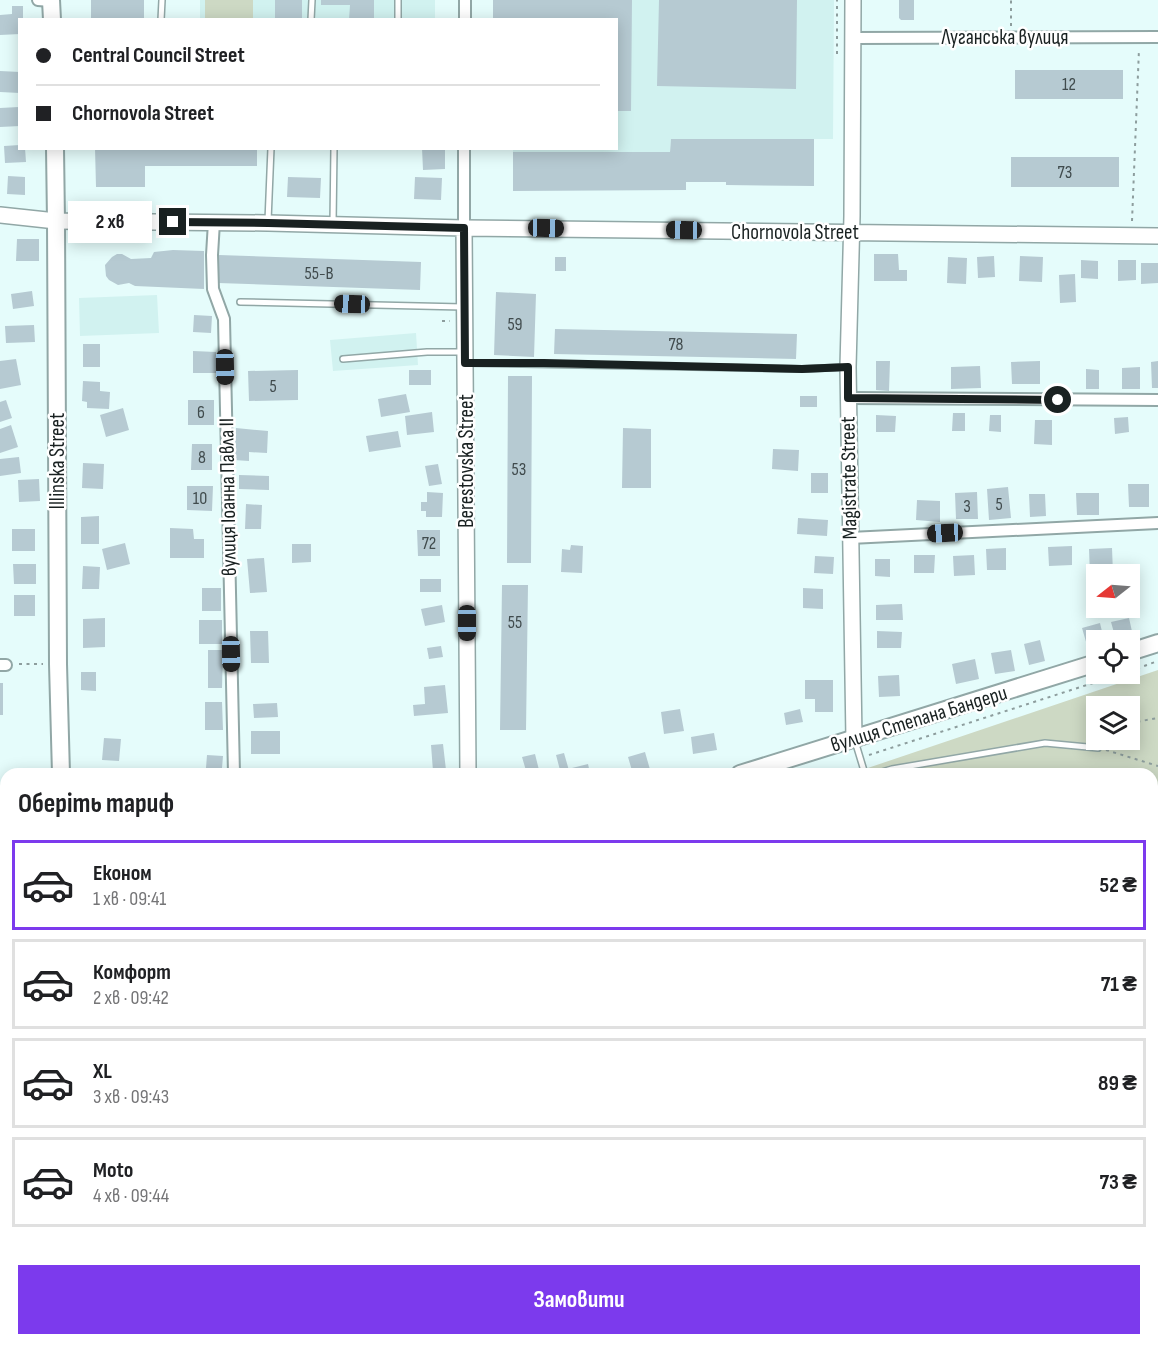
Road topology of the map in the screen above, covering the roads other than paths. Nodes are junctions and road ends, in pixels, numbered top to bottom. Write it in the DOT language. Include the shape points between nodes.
graph roads {
  1 [pos="47,0"];
  2 [pos="162,0"];
  3 [pos="312,0"];
  4 [pos="398,0"];
  5 [pos="465,0"];
  6 [pos="853,0"];
  7 [pos="52,18"];
  8 [pos="161,18"];
  9 [pos="311,18"];
  10 [pos="398,18"];
  11 [pos="465,18"];
  12 [pos="1158,37"];
  13 [pos="853,38"];
  14 [pos="55,150"];
  15 [pos="271,150"];
  16 [pos="334,150"];
  17 [pos="464,150"];
  18 [pos="0,214"];
  19 [pos="56,221"];
  20 [pos="214,222"];
  21 [pos="268,223"];
  22 [pos="333,224"];
  23 [pos="464,228"];
  24 [pos="851,232"];
  25 [pos="1158,236"];
  26 [pos="240,302"];
  27 [pos="464,307"];
  28 [pos="465,358"];
  29 [pos="343,359"];
  30 [pos="848,367"];
  31 [pos="848,398"];
  32 [pos="1158,400"];
  33 [pos="1158,523"];
  34 [pos="850,538"];
  35 [pos="1158,643"];
  36 [pos="1140,649"];
  37 [pos="1086,666"];
  38 [pos="854,740"];
  39 [pos="1086,747"];
  40 [pos="61,768"];
  41 [pos="234,768"];
  42 [pos="468,768"];
  43 [pos="760,768"];
  44 [pos="864,768"];
  45 [pos="898,768"];
  1 -- 7 [label="main road"];
  2 -- 8 [label="lane"];
  3 -- 9 [label="lane"];
  4 -- 10 [label="lane"];
  5 -- 11 [label="street"];
  6 -- 13 [label="street, Magistrate Street"];
  12 -- 13 [label="street, Луганська вулиця"];
  13 -- 24 [label="street, Magistrate Street"];
  14 -- 19 [label="main road, Illinska Street"];
  15 -- 21 [label="lane"];
  16 -- 22 [label="lane"];
  17 -- 23 [label="street, Berestovska Street"];
  18 -- 19 [label="street, Chornovola Street"];
  19 -- 20 [label="street, Chornovola Street"];
  19 -- 40 [label="main road, Illinska Street"];
  20 -- 21 [label="street, Chornovola Street"];
  20 -- 41 [label="street, вулиця Іоанна Павла II" via="213,289 224,319"];
  21 -- 22 [label="street, Chornovola Street"];
  22 -- 23 [label="street, Chornovola Street"];
  23 -- 24 [label="street, Chornovola Street"];
  23 -- 27 [label="street, Berestovska Street"];
  24 -- 25 [label="street, Chornovola Street"];
  24 -- 30 [label="street, Magistrate Street"];
  26 -- 27 [label="lane"];
  27 -- 28 [label="street, Berestovska Street"];
  28 -- 29 [label="lane" via="427,352"];
  28 -- 30 [label="lane" via="544,363"];
  28 -- 42 [label="street, Berestovska Street"];
  30 -- 31 [label="street, Magistrate Street"];
  31 -- 32 [label="street"];
  31 -- 34 [label="street, Magistrate Street"];
  33 -- 34 [label="street"];
  34 -- 38 [label="street, Magistrate Street"];
  35 -- 36 [label="main road"];
  37 -- 38 [label="main road, вулиця Степана Бандери"];
  38 -- 43 [label="main road, вулиця Степана Бандери"];
  38 -- 44 [label="lane"];
  39 -- 45 [label="lane" via="1046,743"];
}
